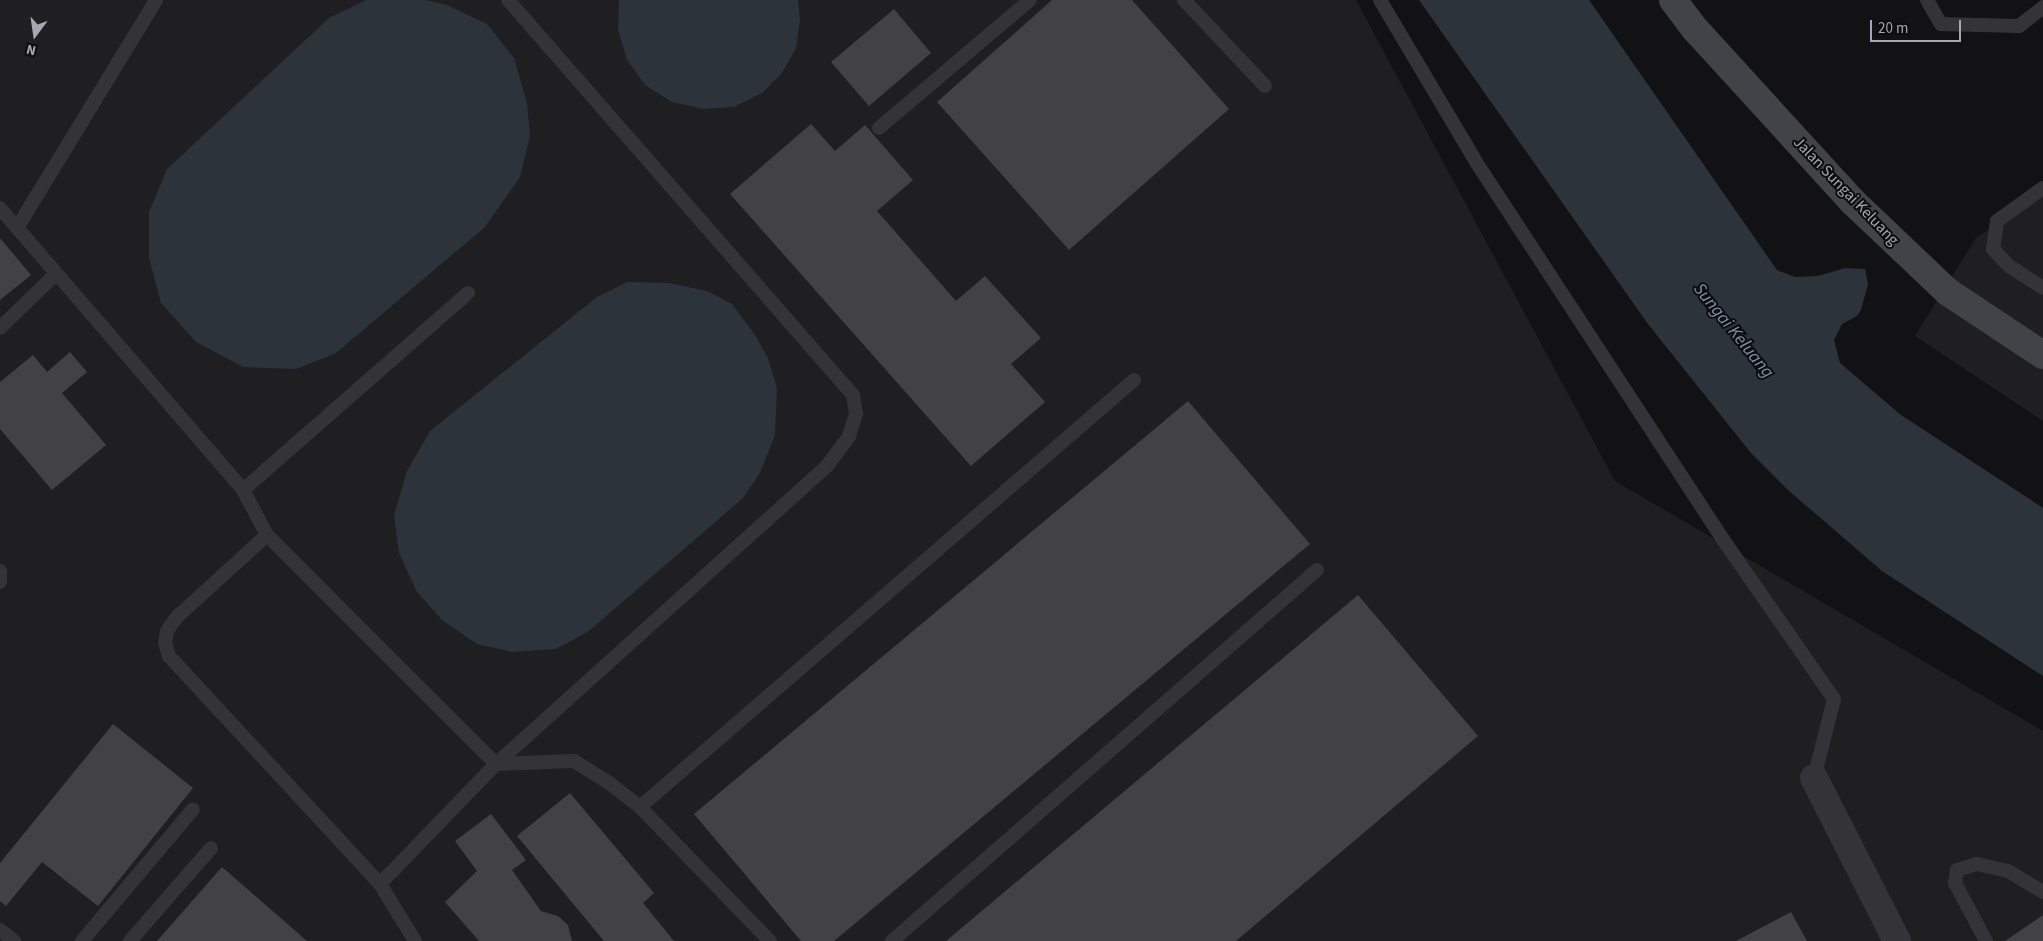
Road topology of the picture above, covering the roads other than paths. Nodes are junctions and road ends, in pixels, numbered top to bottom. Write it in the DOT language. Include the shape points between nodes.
graph roads {
  1 [pos="156,0"];
  2 [pos="508,0"];
  3 [pos="1030,0"];
  4 [pos="1184,0"];
  5 [pos="1380,0"];
  6 [pos="1673,0"];
  7 [pos="1927,0"];
  8 [pos="2043,7"];
  9 [pos="1265,86"];
  10 [pos="878,128"];
  11 [pos="2043,188"];
  12 [pos="0,208"];
  13 [pos="17,228"];
  14 [pos="56,274"];
  15 [pos="2043,288"];
  16 [pos="468,293"];
  17 [pos="0,328"];
  18 [pos="2043,355"];
  19 [pos="1134,380"];
  20 [pos="243,490"];
  21 [pos="267,535"];
  22 [pos="1317,570"];
  23 [pos="0,571"];
  24 [pos="0,582"];
  25 [pos="496,764"];
  26 [pos="1814,778"];
  27 [pos="640,807"];
  28 [pos="193,809"];
  29 [pos="211,848"];
  30 [pos="380,884"];
  31 [pos="2043,892"];
  32 [pos="0,930"];
  33 [pos="14,941"];
  34 [pos="82,941"];
  35 [pos="130,941"];
  36 [pos="415,941"];
  37 [pos="770,941"];
  38 [pos="892,941"];
  39 [pos="1897,941"];
  40 [pos="1986,941"];
  1 -- 13 [label="lane"];
  2 -- 25 [label="lane" via="853,395 856,414 849,436 826,467"];
  3 -- 10 [label="lane"];
  4 -- 9 [label="lane"];
  5 -- 26 [label="lane" via="1476,162 1722,538 1834,700"];
  6 -- 18 [label="street, Jalan Sungai Keluang" via="1695,29 1852,201 1948,292"];
  7 -- 8 [label="lane" via="1941,24 2019,26"];
  11 -- 15 [label="lane" via="1997,221 1993,249 2009,266"];
  12 -- 13 [label="lane"];
  13 -- 14 [label="lane"];
  14 -- 17 [label="lane"];
  14 -- 20 [label="lane"];
  16 -- 20 [label="lane"];
  19 -- 27 [label="lane"];
  20 -- 21 [label="lane"];
  21 -- 25 [label="lane"];
  21 -- 30 [label="lane" via="177,617 167,631 165,643 170,656"];
  22 -- 38 [label="lane"];
  23 -- 24 [label="lane"];
  25 -- 27 [label="lane" via="574,762 608,782"];
  25 -- 30 [label="lane"];
  26 -- 39 [label="street"];
  27 -- 37 [label="lane"];
  28 -- 34 [label="lane"];
  29 -- 35 [label="lane"];
  30 -- 36 [label="lane"];
  31 -- 40 [label="lane" via="2008,871 1977,864 1957,870 1955,883"];
  32 -- 33 [label="lane"];
}
